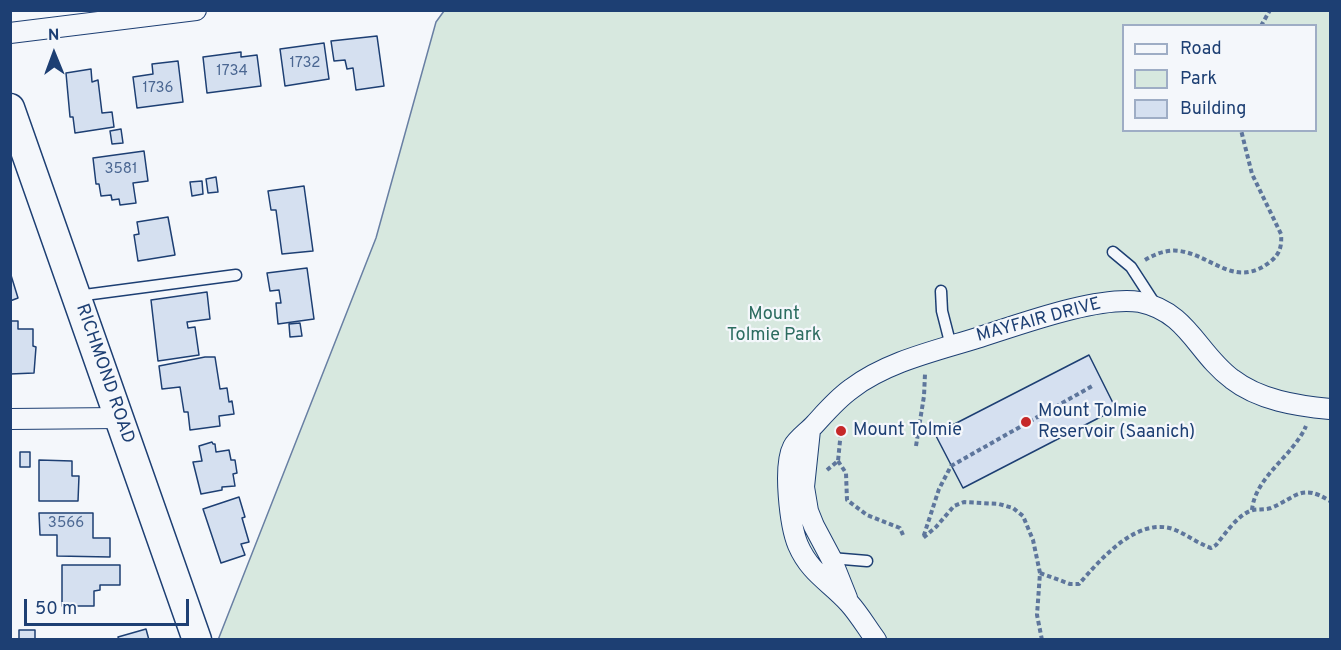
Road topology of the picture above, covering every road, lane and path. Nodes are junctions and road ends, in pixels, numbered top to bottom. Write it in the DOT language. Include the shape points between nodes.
graph roads {
  1 [pos="196,10"];
  2 [pos="1270,10"];
  3 [pos="1262,24"];
  4 [pos="10,33"];
  5 [pos="10,108"];
  6 [pos="1242,132"];
  7 [pos="1113,252"];
  8 [pos="1131,267"];
  9 [pos="236,275"];
  10 [pos="940,291"];
  11 [pos="76,296"];
  12 [pos="1157,307"];
  13 [pos="951,346"];
  14 [pos="921,356"];
  15 [pos="1094,385"];
  16 [pos="1324,408"];
  17 [pos="119,418"];
  18 [pos="10,419"];
  19 [pos="810,430"];
  20 [pos="841,431"];
  21 [pos="916,446"];
  22 [pos="838,461"];
  23 [pos="829,469"];
  24 [pos="1330,501"];
  25 [pos="1252,510"];
  26 [pos="903,535"];
  27 [pos="831,558"];
  28 [pos="867,561"];
  29 [pos="1040,573"];
  30 [pos="848,603"];
  31 [pos="197,639"];
  32 [pos="876,639"];
  33 [pos="1042,639"];
  1 -- 4 [label="street"];
  2 -- 3 [label="path"];
  5 -- 11 [label="main road, RICHMOND ROAD"];
  6 -- 8 [label="path" via="1252,174 1281,234 1277,256 1261,269 1246,274 1169,250"];
  7 -- 8 [label="lane"];
  8 -- 12 [label="lane"];
  9 -- 11 [label="lane"];
  10 -- 13 [label="lane"];
  11 -- 17 [label="main road, RICHMOND ROAD"];
  12 -- 13 [label="street, MAYFAIR DRIVE" via="1138,302 1108,302"];
  12 -- 16 [label="street, MAYFAIR DRIVE" via="1168,311 1219,368 1244,387 1270,399"];
  13 -- 14 [label="street, MAYFAIR DRIVE"];
  14 -- 19 [label="street, MAYFAIR DRIVE" via="880,371 852,388"];
  14 -- 21 [label="path" via="925,368 924,396"];
  15 -- 29 [label="path" via="951,466 923,538 954,506 974,501 1013,508 1023,516 1033,540"];
  16 -- 25 [label="path" via="1260,486"];
  17 -- 18 [label="street"];
  17 -- 31 [label="main road, RICHMOND ROAD"];
  19 -- 27 [label="street, MAYFAIR DRIVE" via="804,487 814,526"];
  19 -- 30 [label="street, MAYFAIR DRIVE" via="793,447 788,490 790,519 798,546 813,571"];
  20 -- 22 [label="path"];
  22 -- 23 [label="path"];
  22 -- 26 [label="path" via="846,473 847,500 867,515 900,528"];
  24 -- 25 [label="path" via="1310,492 1297,493 1268,509"];
  25 -- 29 [label="path" via="1211,548 1171,528 1151,528 1107,552 1079,584"];
  27 -- 28 [label="lane"];
  27 -- 30 [label="street, MAYFAIR DRIVE"];
  29 -- 33 [label="path" via="1037,615"];
  30 -- 32 [label="street, MAYFAIR DRIVE"];
}
